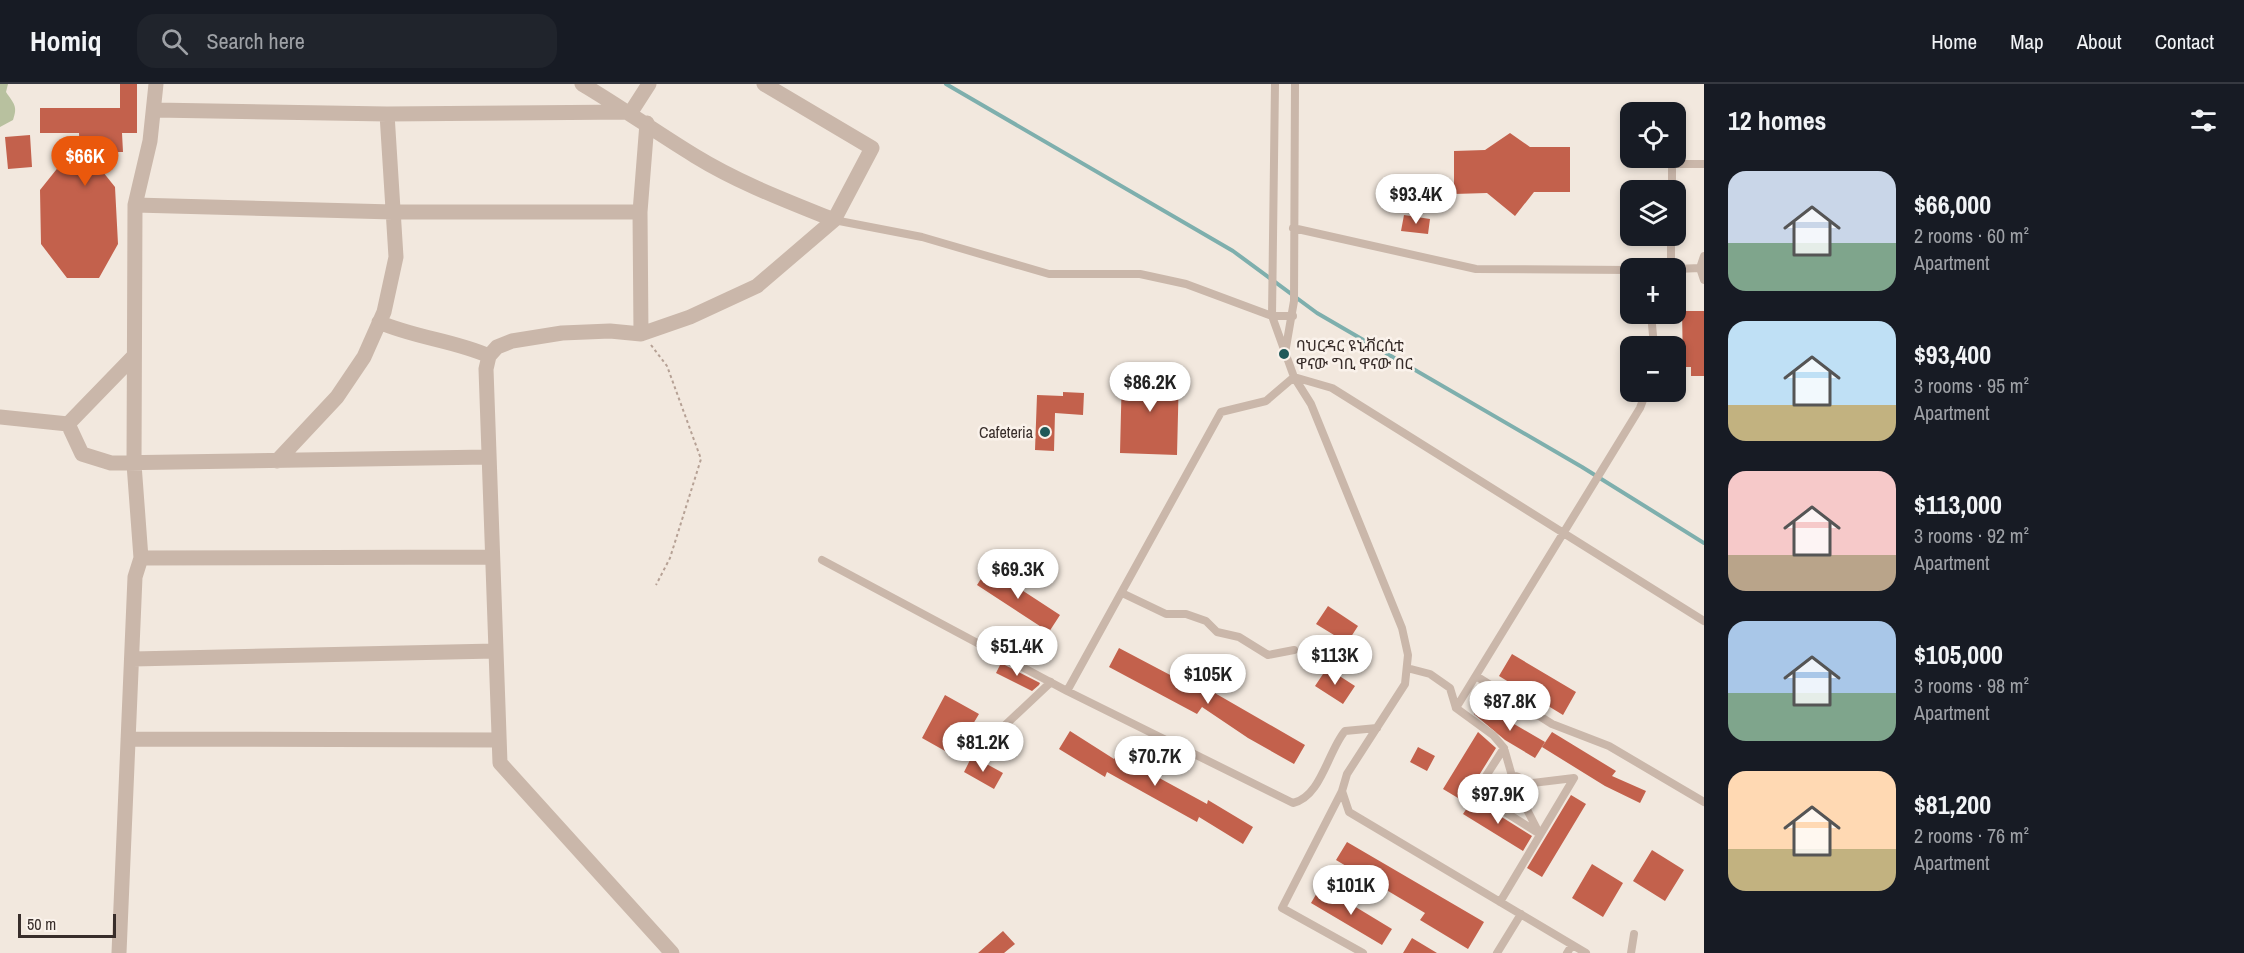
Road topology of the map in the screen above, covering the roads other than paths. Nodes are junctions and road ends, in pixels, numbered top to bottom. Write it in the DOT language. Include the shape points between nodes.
graph roads {
  1 [pos="156,84"];
  2 [pos="582,84"];
  3 [pos="649,84"];
  4 [pos="764,84"];
  5 [pos="1275,84"];
  6 [pos="1294,84"];
  7 [pos="155,110"];
  8 [pos="631,112"];
  9 [pos="387,114"];
  10 [pos="647,123"];
  11 [pos="1704,164"];
  12 [pos="1672,180"];
  13 [pos="135,205"];
  14 [pos="393,212"];
  15 [pos="639,212"];
  16 [pos="834,220"];
  17 [pos="1293,228"];
  18 [pos="1704,256"];
  19 [pos="1700,268"];
  20 [pos="1686,269"];
  21 [pos="1620,270"];
  22 [pos="1704,280"];
  23 [pos="1272,316"];
  24 [pos="1293,316"];
  25 [pos="379,322"];
  26 [pos="641,334"];
  27 [pos="1284,354"];
  28 [pos="489,356"];
  29 [pos="133,357"];
  30 [pos="1294,376"];
  31 [pos="1642,402"];
  32 [pos="0,417"];
  33 [pos="68,424"];
  34 [pos="488,457"];
  35 [pos="277,460"];
  36 [pos="134,464"];
  37 [pos="1565,534"];
  38 [pos="491,557"];
  39 [pos="141,558"];
  40 [pos="822,560"];
  41 [pos="1122,593"];
  42 [pos="1704,621"];
  43 [pos="1294,650"];
  44 [pos="495,651"];
  45 [pos="133,659"];
  46 [pos="1407,668"];
  47 [pos="1476,676"];
  48 [pos="1052,682"];
  49 [pos="1066,691"];
  50 [pos="1455,708"];
  51 [pos="1377,728"];
  52 [pos="128,739"];
  53 [pos="499,740"];
  54 [pos="990,748"];
  55 [pos="1504,748"];
  56 [pos="1512,776"];
  57 [pos="1524,784"];
  58 [pos="1342,791"];
  59 [pos="1509,794"];
  60 [pos="1519,794"];
  61 [pos="1704,802"];
  62 [pos="1500,809"];
  63 [pos="1540,834"];
  64 [pos="1500,902"];
  65 [pos="1521,914"];
  66 [pos="1634,934"];
  67 [pos="1572,945"];
  68 [pos="118,953"];
  69 [pos="672,953"];
  70 [pos="1363,953"];
  71 [pos="1497,953"];
  72 [pos="1567,953"];
  73 [pos="1586,953"];
  74 [pos="1631,953"];
  1 -- 7 [label="street"];
  2 -- 8 [label="street"];
  3 -- 8 [label="street"];
  4 -- 16 [label="street" via="872,148"];
  5 -- 23 [label="lane"];
  6 -- 17 [label="lane"];
  7 -- 9 [label="street"];
  7 -- 13 [label="street"];
  8 -- 9 [label="street"];
  8 -- 10 [label="street"];
  9 -- 14 [label="street"];
  10 -- 15 [label="street"];
  10 -- 16 [label="street" via="696,157 750,185"];
  11 -- 12 [label="lane" via="1672,164"];
  13 -- 14 [label="street"];
  13 -- 29 [label="street"];
  14 -- 15 [label="street"];
  14 -- 25 [label="street" via="396,257"];
  15 -- 26 [label="street"];
  16 -- 23 [label="lane" via="922,237 1049,274 1152,276 1186,284"];
  16 -- 26 [label="street" via="757,286 690,317"];
  17 -- 21 [label="lane" via="1476,269"];
  17 -- 24 [label="lane"];
  18 -- 19 [label="lane"];
  19 -- 20 [label="lane"];
  19 -- 22 [label="lane"];
  23 -- 24 [label="lane"];
  23 -- 27 [label="lane"];
  24 -- 27 [label="lane"];
  25 -- 28 [label="street" via="401,332"];
  25 -- 35 [label="street" via="364,357 337,397"];
  26 -- 28 [label="street" via="562,333 512,341 497,347"];
  27 -- 30 [label="lane"];
  28 -- 34 [label="street"];
  29 -- 33 [label="street"];
  29 -- 36 [label="street"];
  30 -- 37 [label="lane" via="1332,388"];
  30 -- 41 [label="lane" via="1266,401 1221,412"];
  30 -- 46 [label="lane" via="1311,404 1402,628"];
  31 -- 37 [label="lane"];
  32 -- 33 [label="street"];
  33 -- 36 [label="street" via="82,454 111,463"];
  34 -- 35 [label="street"];
  34 -- 38 [label="street"];
  35 -- 36 [label="street"];
  36 -- 39 [label="street"];
  37 -- 42 [label="lane"];
  37 -- 47 [label="lane"];
  38 -- 39 [label="street"];
  38 -- 44 [label="street"];
  39 -- 45 [label="street" via="135,577"];
  40 -- 48 [label="lane"];
  41 -- 43 [label="lane" via="1166,614 1186,614 1206,621 1217,632 1239,637 1268,655"];
  41 -- 49 [label="lane"];
  44 -- 45 [label="street"];
  44 -- 53 [label="street"];
  45 -- 52 [label="street"];
  46 -- 50 [label="lane" via="1430,674 1450,688"];
  46 -- 51 [label="lane" via="1405,684"];
  47 -- 50 [label="lane"];
  47 -- 61 [label="lane" via="1551,724 1609,746"];
  48 -- 49 [label="lane"];
  48 -- 54 [label="lane" via="1000,730"];
  49 -- 51 [label="lane" via="1293,803 1302,801 1315,787 1337,741 1346,731"];
  50 -- 55 [label="lane"];
  51 -- 58 [label="lane" via="1347,774"];
  52 -- 53 [label="street"];
  52 -- 68 [label="street"];
  53 -- 69 [label="street" via="500,763"];
  55 -- 56 [label="lane"];
  55 -- 62 [label="lane" via="1475,793"];
  56 -- 57 [label="lane" via="1521,778"];
  56 -- 59 [label="lane" via="1505,783"];
  57 -- 60 [label="lane"];
  57 -- 63 [label="lane" via="1574,778"];
  58 -- 64 [label="lane" via="1349,812"];
  58 -- 70 [label="lane" via="1282,908"];
  59 -- 60 [label="lane"];
  59 -- 62 [label="lane"];
  60 -- 63 [label="lane"];
  62 -- 63 [label="lane"];
  63 -- 64 [label="lane"];
  64 -- 65 [label="lane"];
  65 -- 67 [label="lane"];
  65 -- 71 [label="lane"];
  66 -- 74 [label="lane"];
  67 -- 72 [label="lane"];
  67 -- 73 [label="lane"];
}
